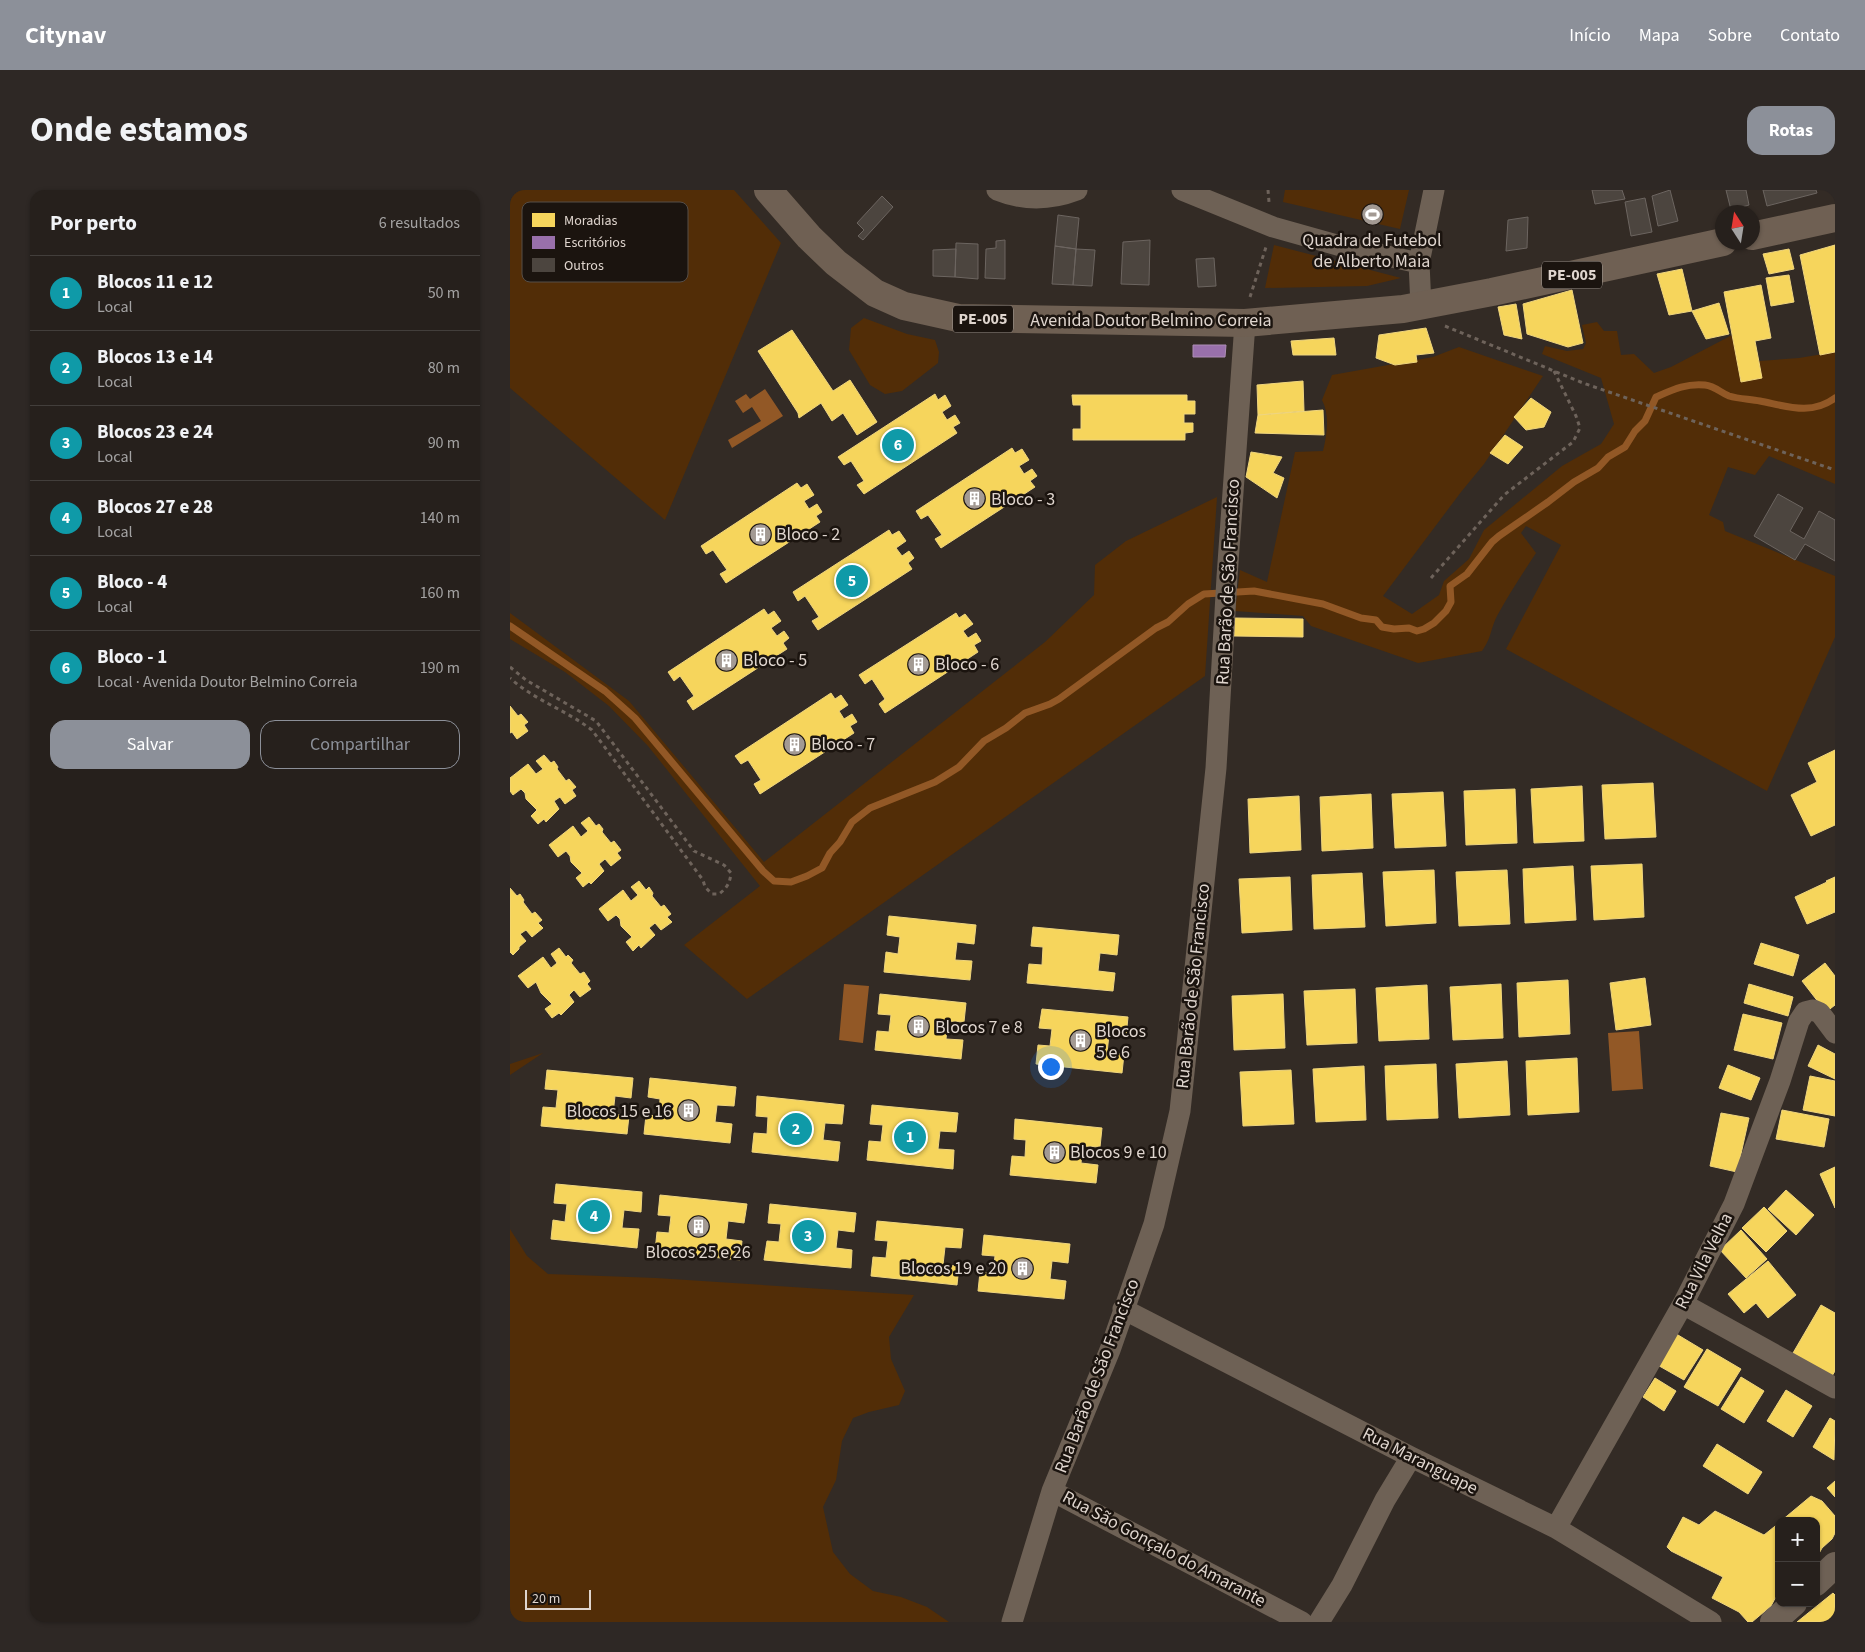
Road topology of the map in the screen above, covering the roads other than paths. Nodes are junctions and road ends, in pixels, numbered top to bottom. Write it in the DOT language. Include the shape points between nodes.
graph roads {
  1 [pos="768,190"];
  2 [pos="998,190"];
  3 [pos="1077,190"];
  4 [pos="1182,190"];
  5 [pos="1439,191"];
  6 [pos="1835,218"];
  7 [pos="1760,234"];
  8 [pos="1715,244"];
  9 [pos="1419,263"];
  10 [pos="1244,310"];
  11 [pos="1430,315"];
  12 [pos="1833,1031"];
  13 [pos="1683,1304"];
  14 [pos="1124,1309"];
  15 [pos="1835,1388"];
  16 [pos="1411,1457"];
  17 [pos="1052,1491"];
  18 [pos="1556,1528"];
  19 [pos="1835,1565"];
  20 [pos="1820,1579"];
  21 [pos="1012,1622"];
  22 [pos="1302,1622"];
  23 [pos="1319,1622"];
  24 [pos="1711,1622"];
  1 -- 10 [label="main road, Avenida Doutor Belmino Correia / PE-005" via="836,263 875,293 904,306 958,318"];
  2 -- 3 [label="street" via="1040,199"];
  4 -- 9 [label="street" via="1273,227"];
  5 -- 9 [label="street"];
  6 -- 7 [label="main road"];
  8 -- 11 [label="main road, Avenida Doutor Belmino Correia / PE-005"];
  9 -- 11 [label="street"];
  10 -- 11 [label="main road, Avenida Doutor Belmino Correia / PE-005"];
  10 -- 14 [label="street, Rua Barão de São Francisco" via="1216,768 1180,1111 1154,1224"];
  12 -- 13 [label="street, Rua Vila Velha" via="1820,1013 1813,1010 1805,1012 1799,1021 1734,1204"];
  13 -- 15 [label="street"];
  13 -- 18 [label="street, Rua Vila Velha"];
  14 -- 16 [label="street, Rua Maranguape"];
  14 -- 17 [label="street, Rua Barão de São Francisco"];
  16 -- 18 [label="street, Rua Maranguape"];
  16 -- 23 [label="street"];
  17 -- 21 [label="street, Rua Barão de São Francisco"];
  17 -- 22 [label="street, Rua São Gonçalo do Amarante"];
  18 -- 24 [label="street, Rua Maranguape"];
  19 -- 20 [label="street"];
}
